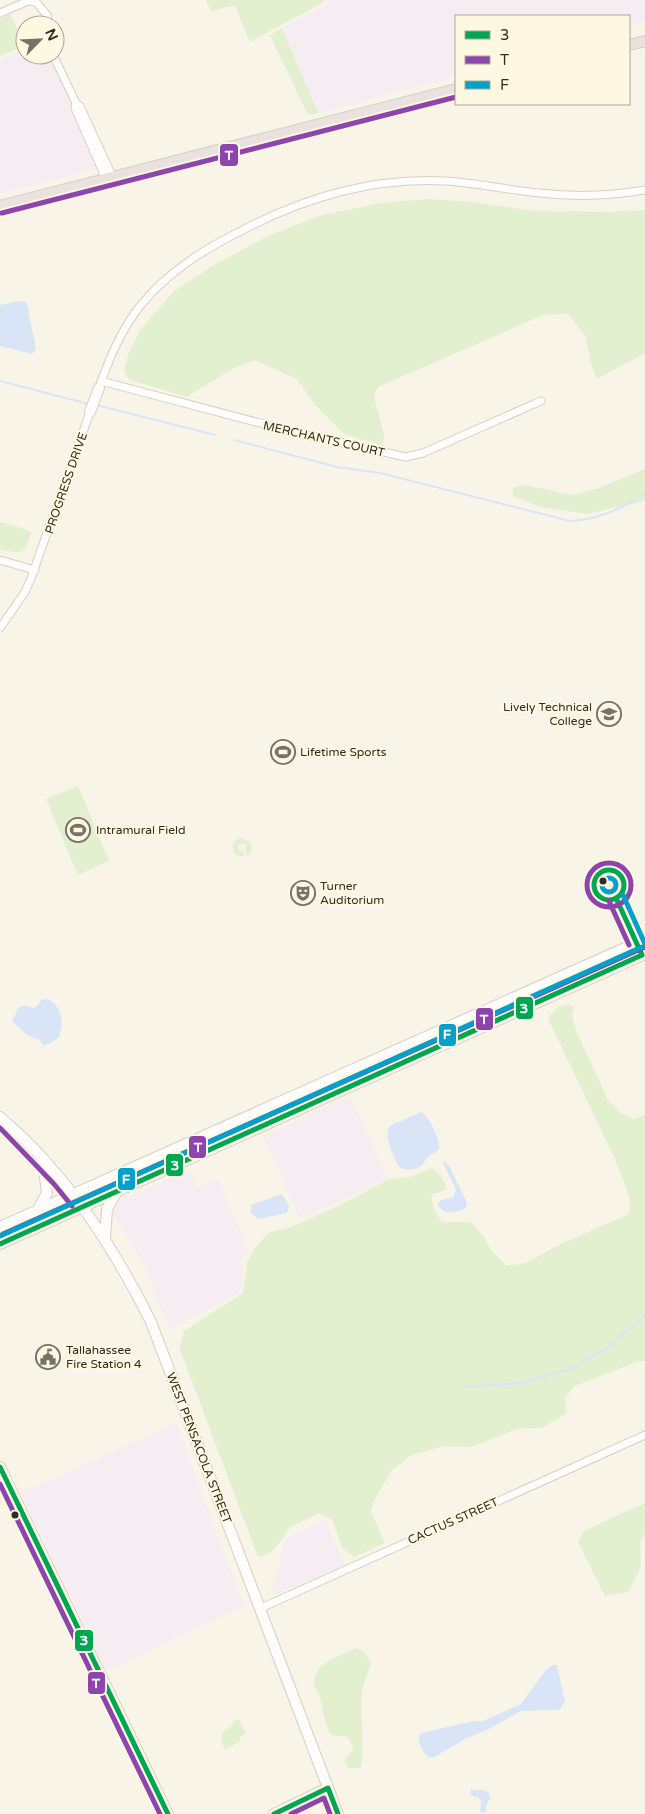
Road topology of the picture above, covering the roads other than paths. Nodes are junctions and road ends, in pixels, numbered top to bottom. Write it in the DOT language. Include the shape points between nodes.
graph roads {
  1 [pos="0,13"];
  2 [pos="47,15"];
  3 [pos="645,41"];
  4 [pos="630,45"];
  5 [pos="58,65"];
  6 [pos="455,89"];
  7 [pos="110,179"];
  8 [pos="645,190"];
  9 [pos="0,206"];
  10 [pos="100,385"];
  11 [pos="541,401"];
  12 [pos="90,412"];
  13 [pos="0,560"];
  14 [pos="35,570"];
  15 [pos="0,628"];
  16 [pos="641,940"];
  17 [pos="644,955"];
  18 [pos="484,1010"];
  19 [pos="490,1023"];
  20 [pos="345,1073"];
  21 [pos="351,1086"];
  22 [pos="247,1116"];
  23 [pos="0,1117"];
  24 [pos="259,1127"];
  25 [pos="43,1160"];
  26 [pos="117,1191"];
  27 [pos="73,1194"];
  28 [pos="82,1206"];
  29 [pos="37,1210"];
  30 [pos="0,1227"];
  31 [pos="105,1239"];
  32 [pos="0,1244"];
  33 [pos="645,1435"];
  34 [pos="0,1467"];
  35 [pos="261,1608"];
  36 [pos="328,1788"];
  37 [pos="168,1814"];
  38 [pos="274,1814"];
  39 [pos="338,1814"];
  1 -- 2 [label="street" via="28,1 36,2"];
  3 -- 4 [label="main road"];
  5 -- 7 [label="street"];
  6 -- 7 [label="main road"];
  7 -- 9 [label="main road"];
  8 -- 10 [label="street, PROGRESS DRIVE" via="566,196 478,184 402,182 326,195 270,215 194,257 153,292 123,333"];
  10 -- 11 [label="street, MERCHANTS COURT" via="406,457 423,453"];
  10 -- 12 [label="main road, PROGRESS DRIVE"];
  12 -- 14 [label="street, PROGRESS DRIVE"];
  13 -- 14 [label="street"];
  14 -- 15 [label="street, PROGRESS DRIVE" via="25,592"];
  16 -- 17 [label="main road"];
  16 -- 18 [label="main road"];
  17 -- 19 [label="main road"];
  18 -- 19 [label="main road"];
  18 -- 20 [label="main road"];
  19 -- 21 [label="main road"];
  20 -- 21 [label="main road"];
  20 -- 22 [label="main road"];
  21 -- 24 [label="main road"];
  22 -- 24 [label="main road"];
  22 -- 27 [label="main road"];
  23 -- 25 [label="main road, WEST PENSACOLA STREET"];
  24 -- 26 [label="main road"];
  25 -- 27 [label="main road, WEST PENSACOLA STREET"];
  25 -- 29 [label="main road" via="47,1193"];
  26 -- 28 [label="main road"];
  26 -- 31 [label="main road" via="105,1214"];
  27 -- 28 [label="main road, WEST PENSACOLA STREET"];
  27 -- 29 [label="main road"];
  28 -- 31 [label="main road, WEST PENSACOLA STREET"];
  28 -- 32 [label="main road"];
  29 -- 30 [label="main road"];
  31 -- 35 [label="main road, WEST PENSACOLA STREET" via="151,1322"];
  33 -- 35 [label="street, CACTUS STREET"];
  34 -- 37 [label="main road"];
  35 -- 36 [label="main road, WEST PENSACOLA STREET"];
  36 -- 38 [label="main road"];
  36 -- 39 [label="main road, WEST PENSACOLA STREET"];
}
